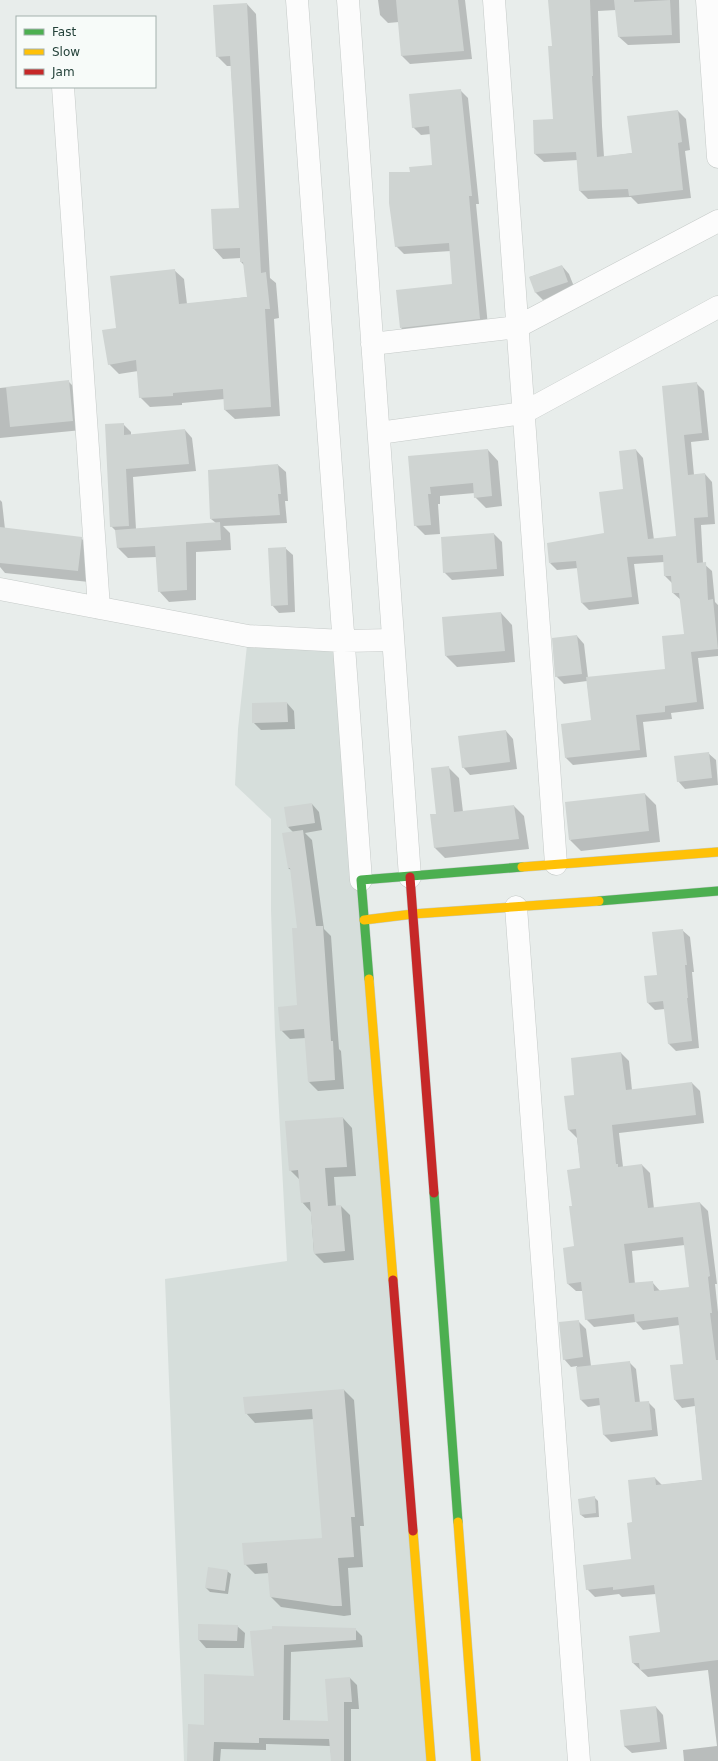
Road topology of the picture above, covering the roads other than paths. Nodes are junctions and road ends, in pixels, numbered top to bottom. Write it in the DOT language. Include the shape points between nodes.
graph roads {
  1 [pos="297,0"];
  2 [pos="348,0"];
  3 [pos="494,0"];
  4 [pos="707,0"];
  5 [pos="64,88"];
  6 [pos="718,157"];
  7 [pos="718,221"];
  8 [pos="718,307"];
  9 [pos="517,328"];
  10 [pos="372,344"];
  11 [pos="523,413"];
  12 [pos="379,434"];
  13 [pos="0,590"];
  14 [pos="99,608"];
  15 [pos="393,640"];
  16 [pos="343,641"];
  17 [pos="718,852"];
  18 [pos="556,864"];
  19 [pos="410,877"];
  20 [pos="360,880"];
  21 [pos="718,891"];
  22 [pos="718,896"];
  23 [pos="516,907"];
  24 [pos="413,914"];
  25 [pos="364,920"];
  26 [pos="431,1761"];
  27 [pos="476,1761"];
  28 [pos="579,1761"];
  1 -- 16 [label="street"];
  2 -- 10 [label="street"];
  3 -- 9 [label="street"];
  4 -- 6 [label="street"];
  5 -- 14 [label="street"];
  7 -- 9 [label="street"];
  8 -- 11 [label="street"];
  9 -- 10 [label="street"];
  9 -- 11 [label="street"];
  10 -- 12 [label="street"];
  11 -- 12 [label="street"];
  11 -- 18 [label="street"];
  12 -- 15 [label="street"];
  13 -- 14 [label="street"];
  14 -- 16 [label="street" via="248,636"];
  15 -- 16 [label="street"];
  15 -- 19 [label="street"];
  16 -- 20 [label="street"];
  17 -- 18 [label="street"];
  18 -- 19 [label="street"];
  19 -- 20 [label="street"];
  19 -- 24 [label="street"];
  20 -- 25 [label="street"];
  21 -- 22 [label="street"];
  21 -- 23 [label="street"];
  23 -- 24 [label="street"];
  23 -- 28 [label="street"];
  24 -- 25 [label="street"];
  24 -- 27 [label="street"];
  25 -- 26 [label="street"];
}
